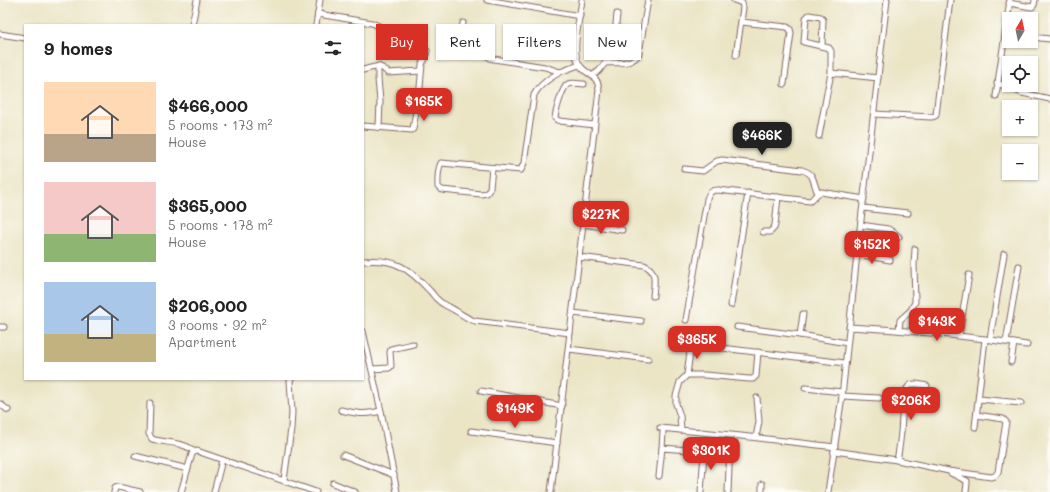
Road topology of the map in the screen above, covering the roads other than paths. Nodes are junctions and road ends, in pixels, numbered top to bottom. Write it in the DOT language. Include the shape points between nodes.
graph roads {
  1 [pos="197,0"];
  2 [pos="320,0"];
  3 [pos="486,0"];
  4 [pos="582,0"];
  5 [pos="648,0"];
  6 [pos="734,0"];
  7 [pos="887,0"];
  8 [pos="950,0"];
  9 [pos="1035,0"];
  10 [pos="1009,2"];
  11 [pos="1008,12"];
  12 [pos="318,14"];
  13 [pos="617,14"];
  14 [pos="580,16"];
  15 [pos="741,22"];
  16 [pos="463,23"];
  17 [pos="192,24"];
  18 [pos="316,24"];
  19 [pos="376,25"];
  20 [pos="642,32"];
  21 [pos="0,34"];
  22 [pos="24,38"];
  23 [pos="1038,38"];
  24 [pos="1050,39"];
  25 [pos="822,46"];
  26 [pos="1004,48"];
  27 [pos="736,55"];
  28 [pos="424,60"];
  29 [pos="579,65"];
  30 [pos="378,66"];
  31 [pos="364,70"];
  32 [pos="421,71"];
  33 [pos="560,72"];
  34 [pos="831,72"];
  35 [pos="388,74"];
  36 [pos="593,75"];
  37 [pos="878,78"];
  38 [pos="378,82"];
  39 [pos="584,84"];
  40 [pos="784,84"];
  41 [pos="998,84"];
  42 [pos="996,96"];
  43 [pos="1050,100"];
  44 [pos="874,114"];
  45 [pos="594,125"];
  46 [pos="364,126"];
  47 [pos="379,127"];
  48 [pos="819,136"];
  49 [pos="492,168"];
  50 [pos="684,169"];
  51 [pos="818,193"];
  52 [pos="748,194"];
  53 [pos="778,197"];
  54 [pos="864,199"];
  55 [pos="862,208"];
  56 [pos="908,213"];
  57 [pos="583,224"];
  58 [pos="861,225"];
  59 [pos="622,230"];
  60 [pos="763,232"];
  61 [pos="899,237"];
  62 [pos="915,249"];
  63 [pos="857,254"];
  64 [pos="1004,254"];
  65 [pos="579,257"];
  66 [pos="890,260"];
  67 [pos="364,261"];
  68 [pos="1019,266"];
  69 [pos="969,276"];
  70 [pos="653,296"];
  71 [pos="731,305"];
  72 [pos="572,313"];
  73 [pos="803,314"];
  74 [pos="686,320"];
  75 [pos="641,321"];
  76 [pos="737,327"];
  77 [pos="849,327"];
  78 [pos="899,330"];
  79 [pos="570,333"];
  80 [pos="364,335"];
  81 [pos="800,335"];
  82 [pos="959,335"];
  83 [pos="988,339"];
  84 [pos="674,342"];
  85 [pos="1006,342"];
  86 [pos="847,343"];
  87 [pos="1014,343"];
  88 [pos="413,344"];
  89 [pos="690,344"];
  90 [pos="1027,345"];
  91 [pos="569,349"];
  92 [pos="758,352"];
  93 [pos="369,356"];
  94 [pos="364,358"];
  95 [pos="648,359"];
  96 [pos="1011,362"];
  97 [pos="845,363"];
  98 [pos="372,369"];
  99 [pos="687,375"];
  100 [pos="290,380"];
  101 [pos="927,386"];
  102 [pos="805,388"];
  103 [pos="481,391"];
  104 [pos="842,394"];
  105 [pos="757,398"];
  106 [pos="879,398"];
  107 [pos="978,399"];
  108 [pos="150,403"];
  109 [pos="1021,403"];
  110 [pos="0,404"];
  111 [pos="562,406"];
  112 [pos="8,410"];
  113 [pos="341,410"];
  114 [pos="381,411"];
  115 [pos="977,415"];
  116 [pos="975,427"];
  117 [pos="681,430"];
  118 [pos="471,431"];
  119 [pos="756,437"];
  120 [pos="557,443"];
  121 [pos="730,444"];
  122 [pos="662,448"];
  123 [pos="834,449"];
  124 [pos="194,452"];
  125 [pos="343,455"];
  126 [pos="135,456"];
  127 [pos="222,460"];
  128 [pos="897,460"];
  129 [pos="188,469"];
  130 [pos="949,471"];
  131 [pos="394,475"];
  132 [pos="659,476"];
  133 [pos="284,480"];
  134 [pos="333,483"];
  135 [pos="762,484"];
  136 [pos="310,491"];
  137 [pos="114,492"];
  138 [pos="140,492"];
  139 [pos="181,492"];
  140 [pos="214,492"];
  141 [pos="316,492"];
  142 [pos="356,492"];
  143 [pos="397,492"];
  144 [pos="551,492"];
  145 [pos="701,492"];
  146 [pos="728,492"];
  147 [pos="762,492"];
  148 [pos="828,492"];
  149 [pos="966,492"];
  1 -- 17 [label="street"];
  2 -- 12 [label="street"];
  3 -- 14 [label="street"];
  4 -- 14 [label="street"];
  5 -- 20 [label="street"];
  6 -- 15 [label="street" via="743,5"];
  7 -- 37 [label="street"];
  8 -- 44 [label="street" via="936,115"];
  9 -- 10 [label="street" via="1032,7"];
  10 -- 11 [label="street"];
  12 -- 18 [label="street"];
  12 -- 19 [label="street"];
  13 -- 20 [label="street" via="617,30 632,35"];
  14 -- 29 [label="street" via="576,52"];
  15 -- 27 [label="street"];
  15 -- 40 [label="street" via="790,29"];
  16 -- 33 [label="street" via="459,43 462,46 480,51 490,58"];
  20 -- 36 [label="street" via="639,53 635,59 605,64"];
  21 -- 22 [label="street"];
  23 -- 24 [label="street"];
  25 -- 25 [label="street" via="804,42 806,18 809,15 821,17 823,20"];
  25 -- 34 [label="street" via="831,49"];
  26 -- 41 [label="street"];
  28 -- 32 [label="street"];
  29 -- 33 [label="street"];
  29 -- 36 [label="street"];
  30 -- 31 [label="street"];
  30 -- 35 [label="street"];
  30 -- 38 [label="street"];
  32 -- 35 [label="street"];
  32 -- 47 [label="street" via="414,128 412,130"];
  33 -- 49 [label="street" via="547,80 534,95 521,170"];
  34 -- 37 [label="street"];
  34 -- 48 [label="street"];
  35 -- 38 [label="street"];
  36 -- 45 [label="street" via="599,87"];
  37 -- 44 [label="street"];
  38 -- 47 [label="street"];
  39 -- 45 [label="street" via="565,86 555,118 560,121"];
  41 -- 42 [label="street"];
  41 -- 43 [label="street"];
  44 -- 54 [label="street"];
  45 -- 57 [label="street"];
  46 -- 47 [label="street"];
  49 -- 49 [label="street" via="441,164 438,187 442,190 487,193"];
  50 -- 51 [label="street" via="704,170 722,160 808,171"];
  51 -- 53 [label="street" via="810,201"];
  51 -- 54 [label="street"];
  52 -- 53 [label="street"];
  52 -- 71 [label="street"];
  52 -- 74 [label="street" via="714,190 708,195"];
  53 -- 60 [label="street" via="774,228 770,232"];
  54 -- 55 [label="street"];
  55 -- 56 [label="street"];
  55 -- 58 [label="street"];
  57 -- 59 [label="street"];
  57 -- 65 [label="street"];
  58 -- 61 [label="street" via="888,229"];
  58 -- 63 [label="street"];
  62 -- 78 [label="street" via="915,302 911,310 900,320"];
  63 -- 66 [label="street"];
  63 -- 77 [label="street"];
  64 -- 83 [label="street"];
  65 -- 70 [label="street" via="644,265 650,268 654,278"];
  65 -- 72 [label="street"];
  67 -- 79 [label="street" via="389,262 406,269 441,303 475,321"];
  68 -- 85 [label="street"];
  69 -- 82 [label="street"];
  72 -- 75 [label="street"];
  72 -- 79 [label="street"];
  73 -- 81 [label="street"];
  76 -- 81 [label="street"];
  77 -- 78 [label="street"];
  77 -- 86 [label="street"];
  78 -- 82 [label="street"];
  79 -- 91 [label="street"];
  80 -- 93 [label="street"];
  81 -- 86 [label="street"];
  82 -- 83 [label="street"];
  83 -- 85 [label="street"];
  83 -- 107 [label="street"];
  84 -- 89 [label="street"];
  85 -- 87 [label="street"];
  86 -- 97 [label="street"];
  87 -- 90 [label="street"];
  87 -- 96 [label="street"];
  88 -- 98 [label="street" via="391,350 389,368"];
  89 -- 92 [label="street"];
  89 -- 99 [label="street"];
  91 -- 95 [label="street"];
  91 -- 111 [label="street"];
  92 -- 97 [label="street"];
  92 -- 99 [label="street" via="756,376 753,379"];
  93 -- 94 [label="street"];
  93 -- 98 [label="street"];
  97 -- 104 [label="street"];
  98 -- 114 [label="street"];
  99 -- 117 [label="street" via="680,382 676,396"];
  100 -- 133 [label="street" via="292,412"];
  101 -- 128 [label="street" via="914,384 906,389"];
  102 -- 104 [label="street"];
  103 -- 111 [label="street"];
  104 -- 106 [label="street"];
  104 -- 123 [label="street"];
  105 -- 119 [label="street" via="759,422"];
  107 -- 109 [label="street"];
  107 -- 115 [label="street"];
  108 -- 124 [label="street" via="149,434 152,439 186,446"];
  110 -- 112 [label="street"];
  111 -- 120 [label="street"];
  113 -- 114 [label="street" via="361,414"];
  114 -- 131 [label="street"];
  115 -- 116 [label="street"];
  115 -- 130 [label="street" via="1003,418 1006,422 997,475 991,477"];
  117 -- 119 [label="street"];
  117 -- 122 [label="street" via="662,430"];
  118 -- 120 [label="street"];
  119 -- 123 [label="street"];
  120 -- 144 [label="street"];
  121 -- 146 [label="street"];
  122 -- 132 [label="street"];
  122 -- 145 [label="street" via="704,452"];
  123 -- 128 [label="street"];
  123 -- 148 [label="street"];
  124 -- 127 [label="street"];
  124 -- 129 [label="street"];
  125 -- 131 [label="street"];
  126 -- 129 [label="street"];
  127 -- 133 [label="street"];
  127 -- 140 [label="street"];
  128 -- 130 [label="street"];
  129 -- 139 [label="street"];
  130 -- 149 [label="street" via="967,481"];
  131 -- 143 [label="street"];
  133 -- 136 [label="street"];
  134 -- 142 [label="street"];
  135 -- 147 [label="street"];
  136 -- 141 [label="street"];
  137 -- 138 [label="street" via="118,487"];
}
